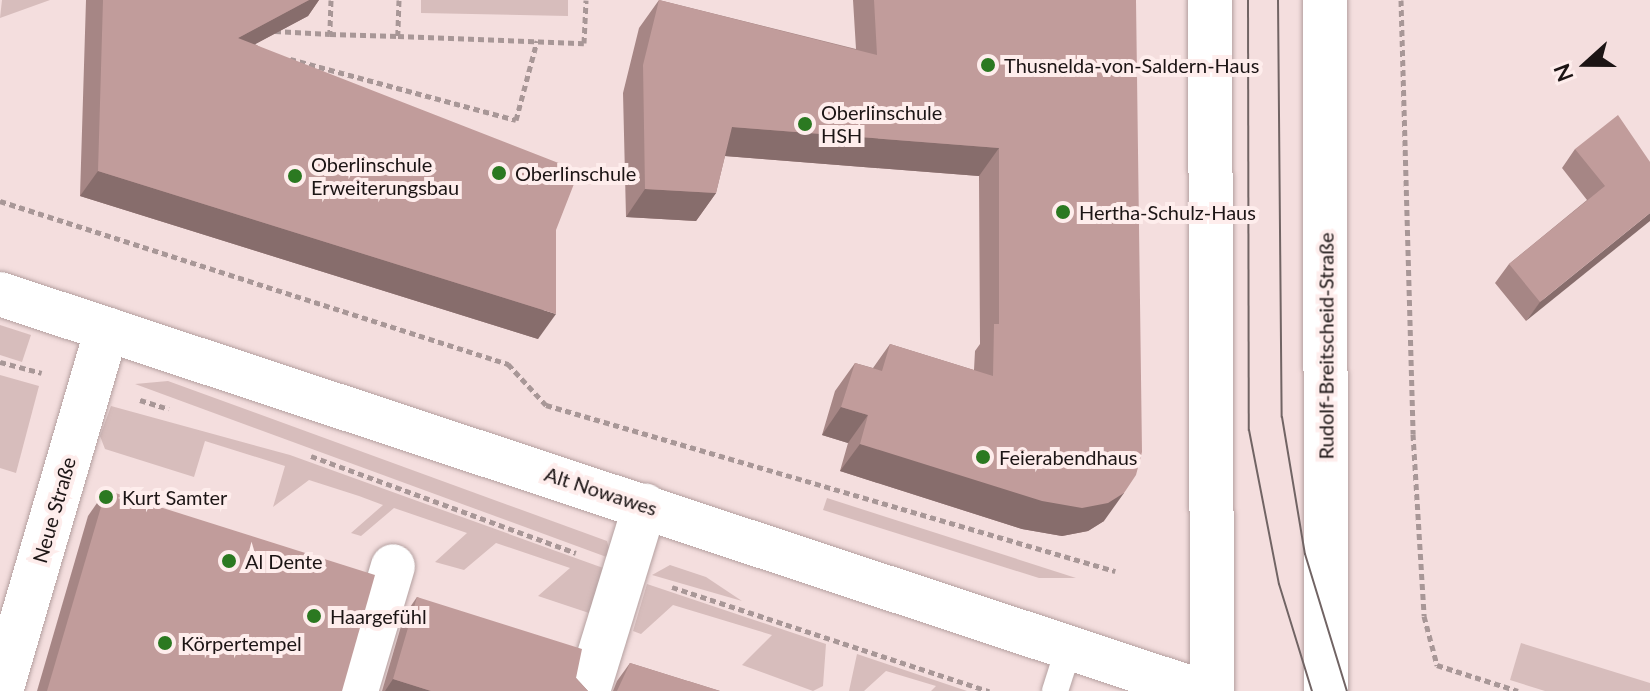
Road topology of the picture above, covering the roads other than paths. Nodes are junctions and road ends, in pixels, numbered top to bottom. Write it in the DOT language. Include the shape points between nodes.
graph roads {
  1 [pos="1210,0"];
  2 [pos="1325,0"];
  3 [pos="0,294"];
  4 [pos="107,329"];
  5 [pos="645,506"];
  6 [pos="393,566"];
  7 [pos="1069,647"];
  8 [pos="1,691"];
  9 [pos="356,691"];
  10 [pos="588,691"];
  11 [pos="1055,691"];
  12 [pos="1200,691"];
  13 [pos="1212,691"];
  14 [pos="1326,691"];
  1 -- 13 [label="street"];
  2 -- 14 [label="street, Rudolf-Breitscheid-Straße"];
  3 -- 4 [label="street, Alt Nowawes"];
  4 -- 5 [label="street, Alt Nowawes"];
  4 -- 8 [label="street, Neue Straße"];
  5 -- 7 [label="street, Alt Nowawes"];
  5 -- 10 [label="street"];
  6 -- 9 [label="street"];
  7 -- 11 [label="lane"];
  7 -- 12 [label="street, Alt Nowawes"];
}
